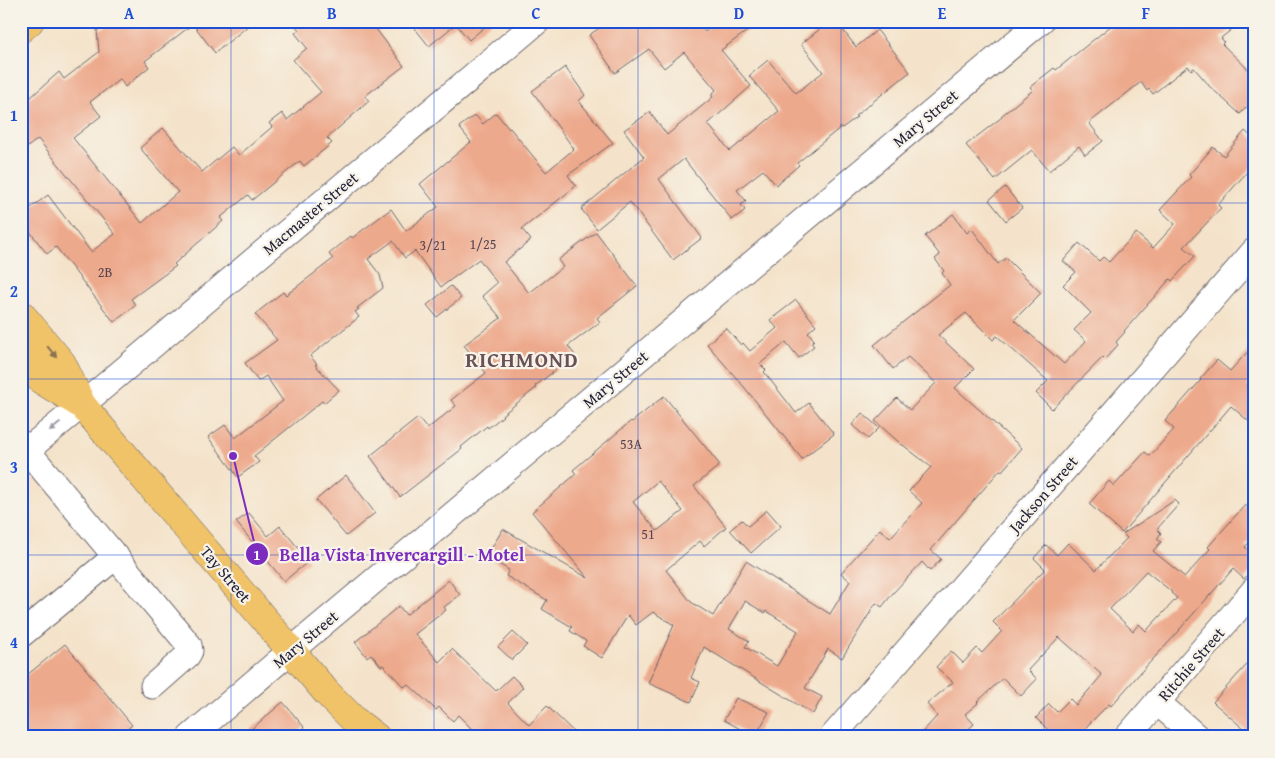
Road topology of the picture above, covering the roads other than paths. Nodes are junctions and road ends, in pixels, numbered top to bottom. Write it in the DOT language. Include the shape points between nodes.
graph roads {
  1 [pos="30,21"];
  2 [pos="538,21"];
  3 [pos="1041,21"];
  4 [pos="21,29"];
  5 [pos="1254,250"];
  6 [pos="21,314"];
  7 [pos="21,356"];
  8 [pos="82,405"];
  9 [pos="24,446"];
  10 [pos="116,556"];
  11 [pos="1254,590"];
  12 [pos="21,635"];
  13 [pos="291,650"];
  14 [pos="153,686"];
  15 [pos="1157,702"];
  16 [pos="190,737"];
  17 [pos="376,737"];
  18 [pos="832,737"];
  19 [pos="1127,737"];
  20 [pos="1197,737"];
  1 -- 4 [label="main road"];
  2 -- 8 [label="street, Macmaster Street"];
  3 -- 13 [label="street, Mary Street"];
  5 -- 18 [label="street, Jackson Street"];
  6 -- 8 [label="main road, Tay Street, one-way" via="62,363"];
  7 -- 8 [label="main road, Tay Street" via="41,380"];
  8 -- 9 [label="street, Macmaster Street, one-way"];
  8 -- 13 [label="main road, Tay Street"];
  9 -- 10 [label="street"];
  10 -- 12 [label="street"];
  10 -- 14 [label="street" via="189,645 187,656"];
  11 -- 15 [label="street, Ritchie Street"];
  13 -- 16 [label="street, Mary Street"];
  13 -- 17 [label="main road, Tay Street" via="340,707"];
  15 -- 19 [label="street, Ritchie Street"];
  15 -- 20 [label="street"];
}
